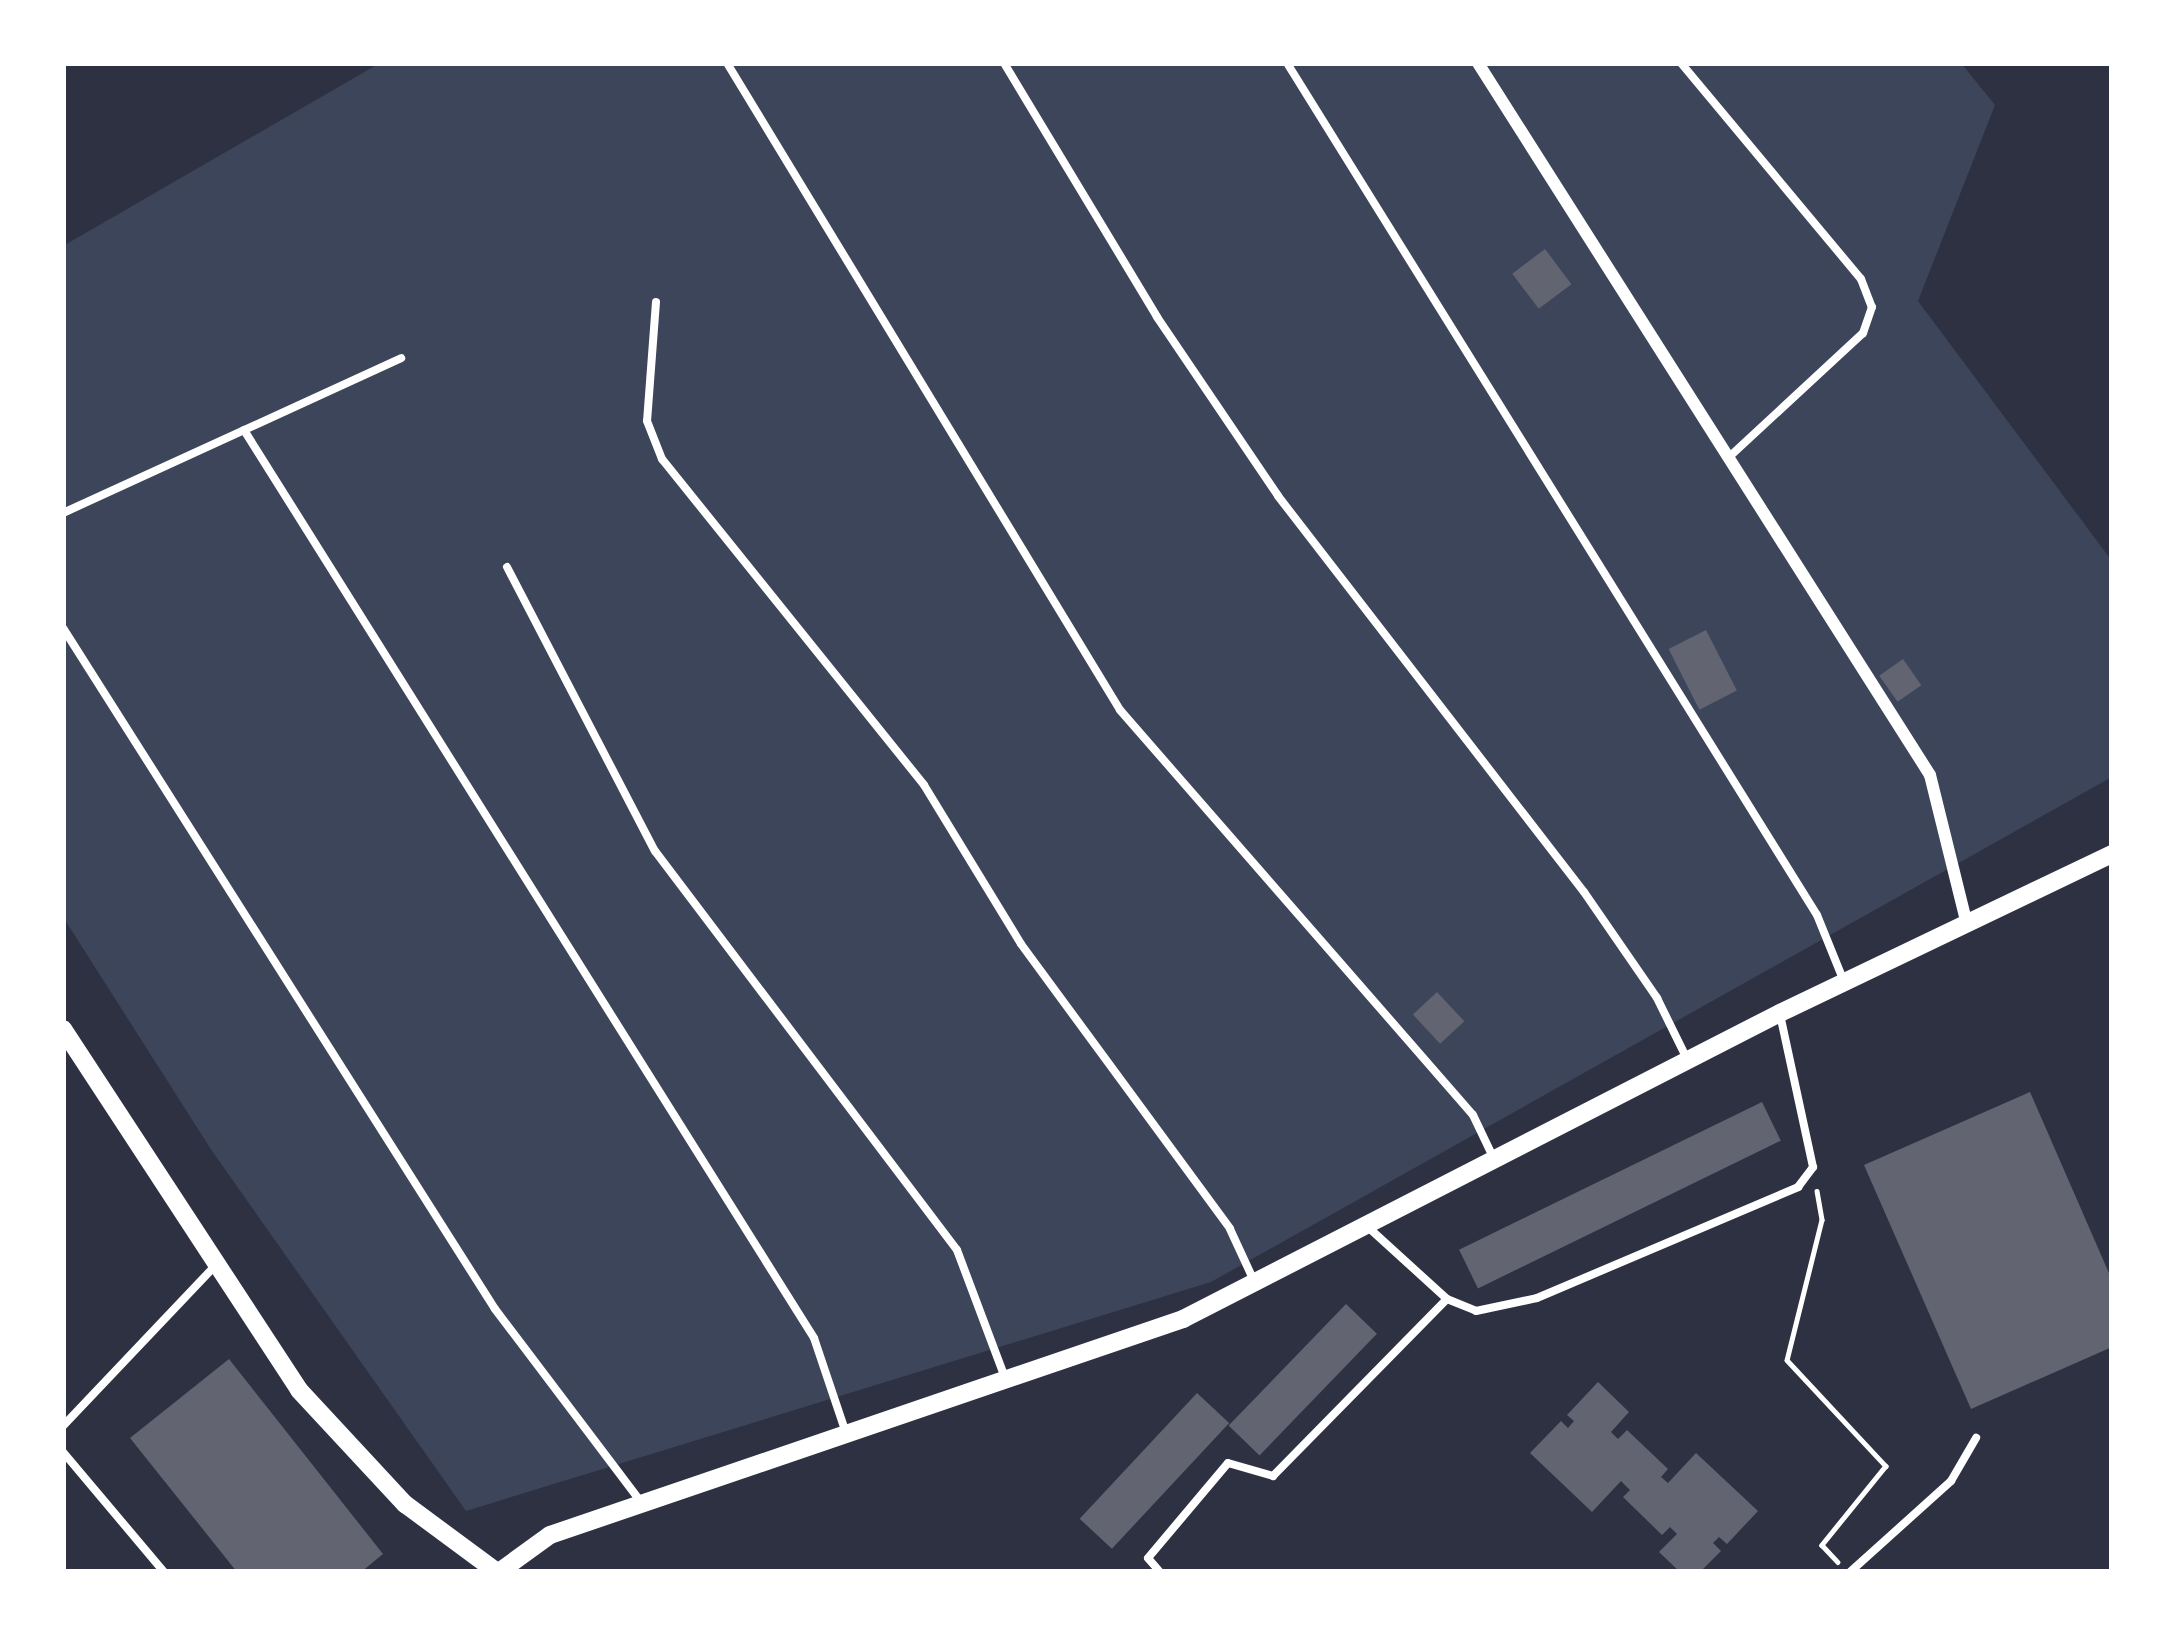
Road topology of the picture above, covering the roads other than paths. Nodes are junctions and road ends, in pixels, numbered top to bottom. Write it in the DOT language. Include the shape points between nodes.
graph roads {
  1 [pos="727,63"];
  2 [pos="1004,63"];
  3 [pos="1287,63"];
  4 [pos="1478,63"];
  5 [pos="1681,63"];
  6 [pos="656,302"];
  7 [pos="401,358"];
  8 [pos="244,430"];
  9 [pos="1729,457"];
  10 [pos="63,513"];
  11 [pos="507,567"];
  12 [pos="63,628"];
  13 [pos="2112,854"];
  14 [pos="1967,924"];
  15 [pos="1845,984"];
  16 [pos="1780,1013"];
  17 [pos="63,1029"];
  18 [pos="1688,1060"];
  19 [pos="1495,1160"];
  20 [pos="1366,1226"];
  21 [pos="214,1267"];
  22 [pos="1254,1282"];
  23 [pos="1447,1299"];
  24 [pos="1006,1379"];
  25 [pos="63,1426"];
  26 [pos="846,1433"];
  27 [pos="1976,1438"];
  28 [pos="63,1452"];
  29 [pos="642,1503"];
  30 [pos="164,1572"];
  31 [pos="498,1572"];
  32 [pos="1160,1572"];
  33 [pos="1849,1572"];
  1 -- 19 [label="lane" via="1120,710 1473,1115"];
  2 -- 18 [label="lane" via="1157,317 1278,496 1584,892 1657,998"];
  3 -- 15 [label="lane" via="1817,915"];
  4 -- 9 [label="street"];
  5 -- 9 [label="lane" via="1862,279 1872,307 1863,334"];
  6 -- 22 [label="lane" via="647,421 662,459 924,785 1021,944 1230,1228"];
  7 -- 8 [label="lane"];
  8 -- 10 [label="lane"];
  8 -- 26 [label="lane" via="814,1338"];
  9 -- 14 [label="street" via="1930,775"];
  11 -- 24 [label="lane" via="656,850 957,1250"];
  12 -- 29 [label="lane" via="495,1310"];
  13 -- 14 [label="street"];
  14 -- 15 [label="street"];
  15 -- 16 [label="street"];
  16 -- 18 [label="street"];
  16 -- 23 [label="lane" via="1813,1167 1798,1187 1538,1298 1476,1311"];
  17 -- 21 [label="street"];
  18 -- 19 [label="street"];
  19 -- 20 [label="street"];
  20 -- 22 [label="street"];
  20 -- 23 [label="lane"];
  21 -- 25 [label="lane"];
  21 -- 31 [label="street" via="349,1449 405,1504"];
  22 -- 24 [label="street" via="1183,1319"];
  23 -- 32 [label="lane" via="1273,1476 1228,1463 1148,1558"];
  24 -- 26 [label="street"];
  26 -- 29 [label="street"];
  27 -- 33 [label="lane" via="1951,1480"];
  28 -- 30 [label="lane"];
  29 -- 31 [label="street" via="529,1544"];
}
